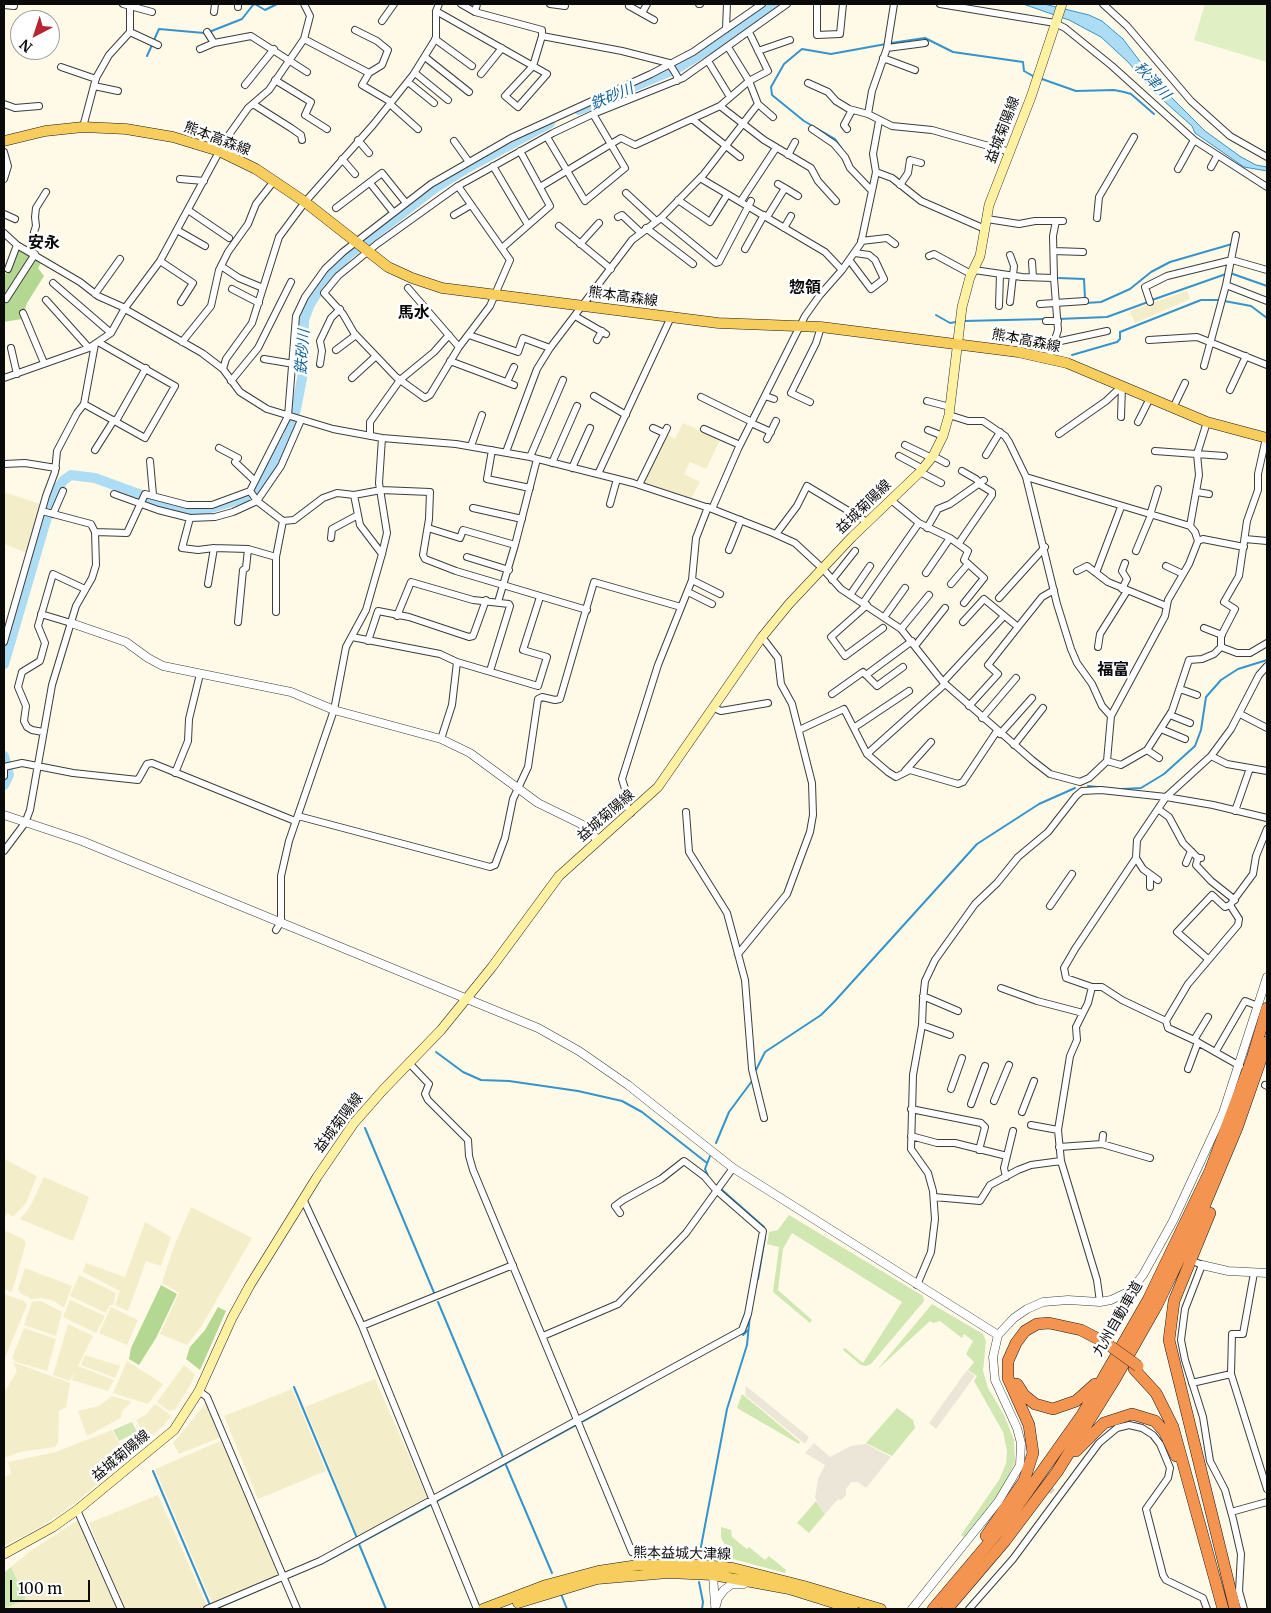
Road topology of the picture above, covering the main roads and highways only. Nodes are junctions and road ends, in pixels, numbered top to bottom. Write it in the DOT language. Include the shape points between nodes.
graph roads {
  1 [pos="1062,4"];
  2 [pos="4,141"];
  3 [pos="956,344"];
  4 [pos="1267,438"];
  5 [pos="1263,1007"];
  6 [pos="1267,1042"];
  7 [pos="1237,1128"];
  8 [pos="1104,1345"];
  9 [pos="1136,1367"];
  10 [pos="1104,1374"];
  11 [pos="1057,1472"];
  12 [pos="1203,1480"];
  13 [pos="1189,1485"];
  14 [pos="4,1554"];
  15 [pos="1228,1575"];
  16 [pos="1215,1578"];
  17 [pos="483,1609"];
  18 [pos="500,1609"];
  19 [pos="854,1609"];
  20 [pos="881,1609"];
  21 [pos="933,1609"];
  22 [pos="947,1609"];
  23 [pos="1218,1609"];
  24 [pos="1223,1609"];
  25 [pos="1229,1609"];
  26 [pos="1235,1609"];
  1 -- 3 [label="main road, 益城菊陽線" via="1031,97 989,205 980,256 972,272"];
  2 -- 3 [label="main road, 熊本高森線" via="83,127 148,132 219,151 305,202 398,273 458,291 671,318 800,326"];
  3 -- 4 [label="main road, 熊本高森線" via="1049,358 1207,422"];
  3 -- 14 [label="main road, 益城菊陽線" via="949,411 943,436 932,457 822,568 762,637 671,771 648,798 559,876 468,998 354,1123 322,1169 232,1318 199,1391 174,1430 77,1510"];
  5 -- 10 [label="highway, 九州自動車道" via="1249,1068 1203,1187 1148,1300"];
  6 -- 7 [label="highway, 九州自動車道"];
  7 -- 11 [label="highway, 九州自動車道" via="1201,1214 1157,1305"];
  7 -- 12 [label="highway" via="1217,1195 1174,1301 1169,1340"];
  8 -- 9 [label="highway, bridge"];
  8 -- 10 [label="highway" via="1060,1329 1045,1330 1024,1341 1015,1357 1013,1370 1024,1396 1053,1410 1076,1401"];
  8 -- 21 [label="highway" via="1081,1330 1049,1323 1037,1324 1025,1331 1016,1343 1008,1361 1008,1378 1033,1441 1029,1470 1017,1492"];
  9 -- 12 [label="highway" via="1159,1390 1172,1410"];
  9 -- 13 [label="highway" via="1156,1393 1173,1427"];
  10 -- 21 [label="highway, 九州自動車道" via="1082,1415 1021,1502"];
  11 -- 13 [label="highway" via="1104,1424 1132,1414 1155,1421 1164,1431"];
  11 -- 22 [label="highway, 九州自動車道" via="1005,1541"];
  12 -- 15 [label="highway"];
  13 -- 16 [label="highway"];
  15 -- 25 [label="highway"];
  15 -- 26 [label="highway"];
  16 -- 23 [label="highway"];
  16 -- 24 [label="highway"];
  17 -- 20 [label="main road, 熊本益城大津線" via="546,1585 598,1571 638,1565 733,1568"];
  18 -- 19 [label="main road, 熊本益城大津線" via="597,1579 668,1572 713,1575 789,1590"];
}
